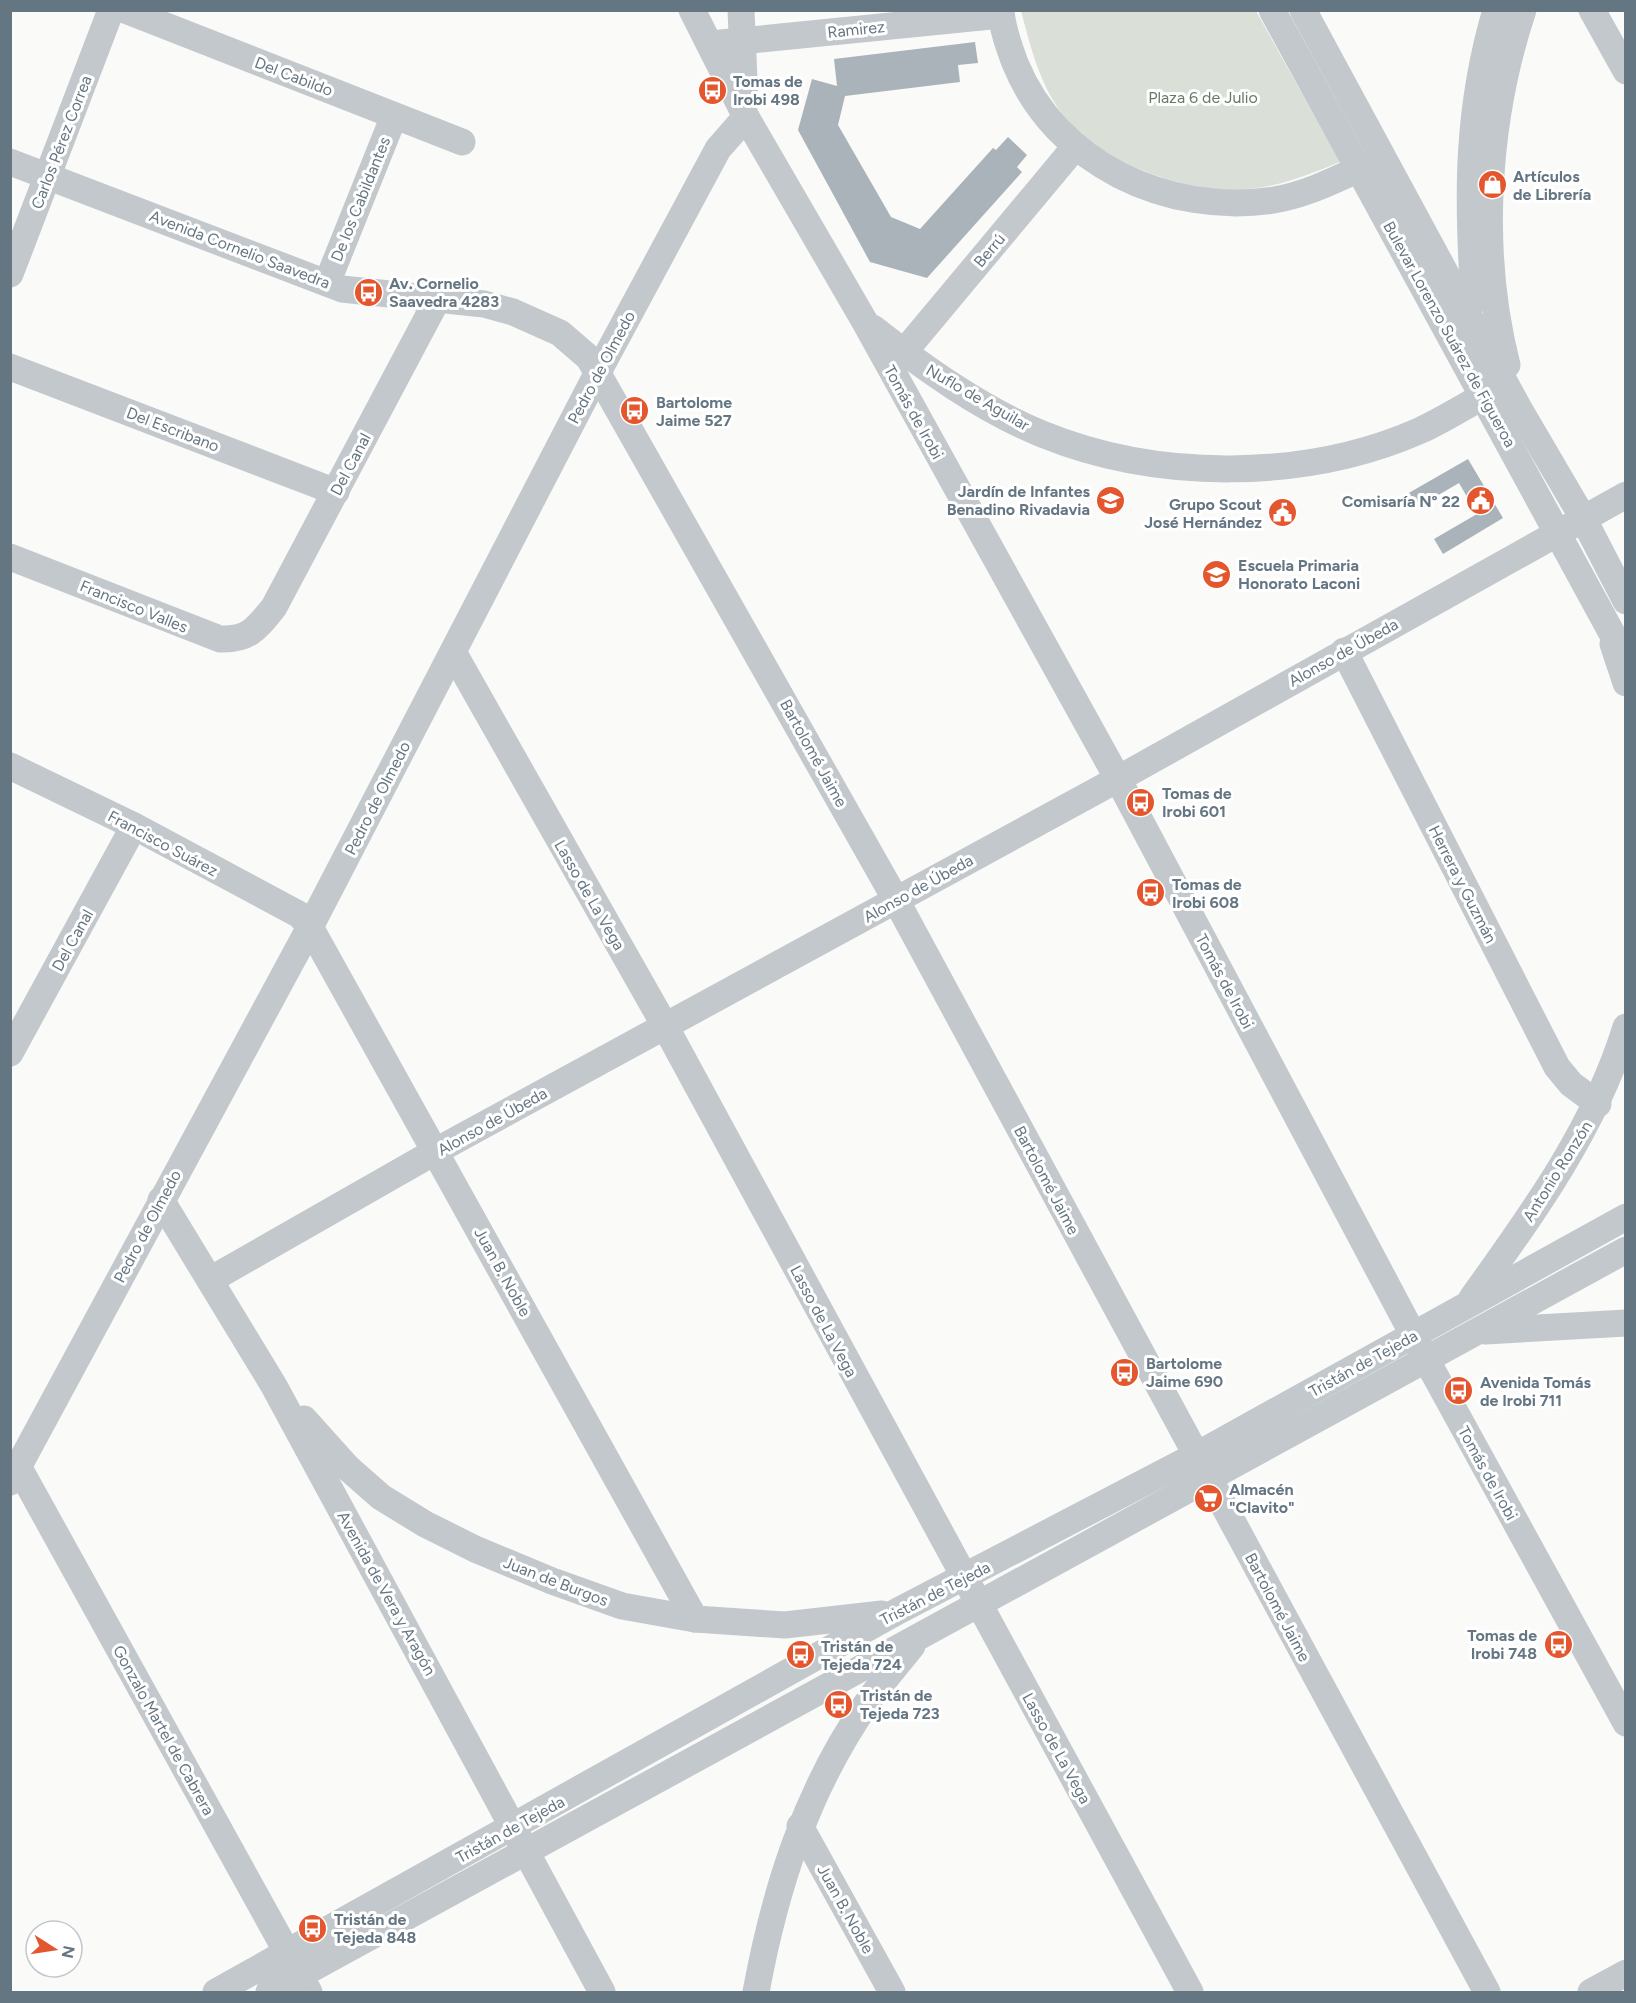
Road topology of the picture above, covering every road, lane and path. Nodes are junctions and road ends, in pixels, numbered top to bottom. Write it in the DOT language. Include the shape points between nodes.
graph roads {
  1 [pos="111,10"];
  2 [pos="125,10"];
  3 [pos="692,10"];
  4 [pos="741,10"];
  5 [pos="1272,10"];
  6 [pos="1303,10"];
  7 [pos="1496,10"];
  8 [pos="1523,10"];
  9 [pos="1592,10"];
  10 [pos="1001,13"];
  11 [pos="741,40"];
  12 [pos="711,44"];
  13 [pos="1626,71"];
  14 [pos="394,116"];
  15 [pos="746,117"];
  16 [pos="462,142"];
  17 [pos="1075,147"];
  18 [pos="10,162"];
  19 [pos="1359,169"];
  20 [pos="48,175"];
  21 [pos="10,274"];
  22 [pos="327,283"];
  23 [pos="438,298"];
  24 [pos="1468,311"];
  25 [pos="865,322"];
  26 [pos="904,352"];
  27 [pos="10,367"];
  28 [pos="598,372"];
  29 [pos="1483,396"];
  30 [pos="1518,407"];
  31 [pos="336,492"];
  32 [pos="1626,495"];
  33 [pos="1583,518"];
  34 [pos="1559,534"];
  35 [pos="10,557"];
  36 [pos="1626,601"];
  37 [pos="258,627"];
  38 [pos="1609,628"];
  39 [pos="1344,651"];
  40 [pos="453,652"];
  41 [pos="1626,659"];
  42 [pos="1626,683"];
  43 [pos="10,766"];
  44 [pos="1118,779"];
  45 [pos="134,826"];
  46 [pos="896,900"];
  47 [pos="310,927"];
  48 [pos="20,1011"];
  49 [pos="665,1026"];
  50 [pos="1626,1027"];
  51 [pos="10,1053"];
  52 [pos="1598,1104"];
  53 [pos="436,1151"];
  54 [pos="161,1200"];
  55 [pos="1626,1217"];
  56 [pos="1626,1250"];
  57 [pos="210,1280"];
  58 [pos="1467,1304"];
  59 [pos="1626,1323"];
  60 [pos="1475,1331"];
  61 [pos="1413,1335"];
  62 [pos="1426,1359"];
  63 [pos="274,1386"];
  64 [pos="1195,1456"];
  65 [pos="15,1475"];
  66 [pos="1209,1479"];
  67 [pos="964,1579"];
  68 [pos="978,1604"];
  69 [pos="898,1611"];
  70 [pos="694,1618"];
  71 [pos="918,1638"];
  72 [pos="1626,1723"];
  73 [pos="800,1826"];
  74 [pos="520,1839"];
  75 [pos="1626,1973"];
  76 [pos="299,1974"];
  77 [pos="216,1992"];
  78 [pos="269,1992"];
  79 [pos="602,1992"];
  80 [pos="756,1992"];
  81 [pos="892,1992"];
  82 [pos="1190,1992"];
  83 [pos="1486,1992"];
  84 [pos="1591,1992"];
  1 -- 20 [label="street, Carlos Pérez Correa"];
  2 -- 14 [label="street, Del Cabildo"];
  3 -- 12 [label="street, Tomás de Irobi"];
  4 -- 11 [label="street"];
  5 -- 19 [label="street, Bulevar Lorenzo Suárez de Figueroa"];
  6 -- 24 [label="street, Bulevar Lorenzo Suárez de Figueroa"];
  7 -- 24 [label="street" via="1479,75 1472,126 1469,203 1474,296"];
  8 -- 30 [label="street" via="1504,80 1497,126 1491,226 1495,306"];
  9 -- 13 [label="street"];
  10 -- 11 [label="street, Ramirez"];
  10 -- 17 [label="street" via="1010,49 1034,102"];
  11 -- 12 [label="street, Ramirez"];
  11 -- 15 [label="street"];
  12 -- 15 [label="street, Tomás de Irobi"];
  14 -- 16 [label="street, Del Cabildo"];
  14 -- 22 [label="street, De los Cabildantes"];
  15 -- 25 [label="street, Tomás de Irobi"];
  15 -- 28 [label="street, Pedro de Olmedo" via="718,149"];
  17 -- 19 [label="street" via="1136,183 1220,202 1296,195"];
  17 -- 26 [label="street, Berrú"];
  18 -- 20 [label="street, Avenida Cornelio Saavedra"];
  19 -- 29 [label="street, Bulevar Lorenzo Suárez de Figueroa"];
  20 -- 21 [label="street, Carlos Pérez Correa"];
  20 -- 22 [label="street, Avenida Cornelio Saavedra"];
  22 -- 23 [label="street, Avenida Cornelio Saavedra" via="342,289"];
  23 -- 28 [label="street, Avenida Cornelio Saavedra" via="484,304 558,331 579,347"];
  23 -- 31 [label="street, Del Canal"];
  24 -- 30 [label="street, Bulevar Lorenzo Suárez de Figueroa"];
  25 -- 26 [label="street, Nuflo de Aguilar"];
  25 -- 44 [label="street, Tomás de Irobi"];
  26 -- 29 [label="street, Nuflo de Aguilar" via="997,411 1042,434 1165,465 1239,470 1354,453 1420,431"];
  27 -- 31 [label="street, Del Escribano"];
  28 -- 40 [label="street, Pedro de Olmedo"];
  28 -- 46 [label="street, Bartolomé Jaime"];
  29 -- 34 [label="street, Bulevar Lorenzo Suárez de Figueroa"];
  30 -- 33 [label="street, Bulevar Lorenzo Suárez de Figueroa"];
  31 -- 37 [label="street, Del Canal" via="274,608"];
  32 -- 33 [label="street, Alonso de Úbeda"];
  33 -- 34 [label="street, Alonso de Úbeda"];
  33 -- 36 [label="street, Bulevar Lorenzo Suárez de Figueroa"];
  34 -- 38 [label="street, Bulevar Lorenzo Suárez de Figueroa"];
  34 -- 39 [label="street, Alonso de Úbeda"];
  35 -- 37 [label="street, Francisco Valles" via="219,639 244,637"];
  38 -- 41 [label="street, Bulevar Lorenzo Suárez de Figueroa"];
  38 -- 42 [label="street"];
  39 -- 44 [label="street, Alonso de Úbeda"];
  39 -- 52 [label="street, Herrera y Guzmán" via="1557,1067 1571,1084"];
  40 -- 47 [label="street, Pedro de Olmedo"];
  40 -- 49 [label="street, Lasso de La Vega"];
  43 -- 45 [label="street, Francisco Suárez"];
  44 -- 46 [label="street, Alonso de Úbeda"];
  44 -- 61 [label="street, Tomás de Irobi"];
  45 -- 47 [label="street, Francisco Suárez" via="300,915"];
  45 -- 48 [label="street, Del Canal"];
  46 -- 49 [label="street, Alonso de Úbeda"];
  46 -- 64 [label="street, Bartolomé Jaime"];
  47 -- 53 [label="street, Juan B. Noble"];
  47 -- 54 [label="street, Pedro de Olmedo"];
  48 -- 51 [label="street, Del Canal"];
  49 -- 53 [label="street, Alonso de Úbeda"];
  49 -- 67 [label="street, Lasso de La Vega"];
  50 -- 52 [label="street, Antonio Ronzón"];
  52 -- 58 [label="street, Antonio Ronzón" via="1568,1158"];
  53 -- 57 [label="street, Alonso de Úbeda"];
  53 -- 70 [label="street, Juan B. Noble"];
  54 -- 57 [label="street, Avenida de Vera y Aragón"];
  54 -- 65 [label="street, Pedro de Olmedo"];
  55 -- 58 [label="street, Tristán de Tejeda"];
  56 -- 60 [label="street, Tristán de Tejeda"];
  57 -- 63 [label="street, Avenida de Vera y Aragón"];
  58 -- 61 [label="street, Tristán de Tejeda"];
  59 -- 60 [label="street"];
  60 -- 62 [label="street, Tristán de Tejeda"];
  61 -- 62 [label="street, Tomás de Irobi"];
  61 -- 64 [label="street, Tristán de Tejeda"];
  62 -- 66 [label="street, Tristán de Tejeda"];
  62 -- 72 [label="street, Tomás de Irobi"];
  63 -- 70 [label="street, Juan de Burgos" via="348,1468 381,1497 425,1524 486,1554 622,1606"];
  63 -- 74 [label="street, Avenida de Vera y Aragón"];
  64 -- 66 [label="street, Bartolomé Jaime"];
  64 -- 67 [label="street, Tristán de Tejeda"];
  65 -- 76 [label="street, Gonzalo Martel de Cabrera"];
  66 -- 68 [label="street, Tristán de Tejeda"];
  66 -- 83 [label="street, Bartolomé Jaime"];
  67 -- 68 [label="street, Lasso de La Vega"];
  67 -- 69 [label="street, Tristán de Tejeda"];
  68 -- 71 [label="street, Tristán de Tejeda"];
  68 -- 82 [label="street, Lasso de La Vega"];
  69 -- 70 [label="street, Juan de Burgos" via="785,1625"];
  69 -- 74 [label="street, Tristán de Tejeda"];
  71 -- 73 [label="street" via="867,1704 825,1774"];
  71 -- 74 [label="street, Tristán de Tejeda"];
  73 -- 80 [label="street" via="767,1933"];
  73 -- 81 [label="street, Juan B. Noble"];
  74 -- 76 [label="street, Tristán de Tejeda"];
  74 -- 79 [label="street, Avenida de Vera y Aragón"];
  75 -- 84 [label="street"];
  76 -- 77 [label="street, Tristán de Tejeda"];
  76 -- 78 [label="street, Tristán de Tejeda"];
}
